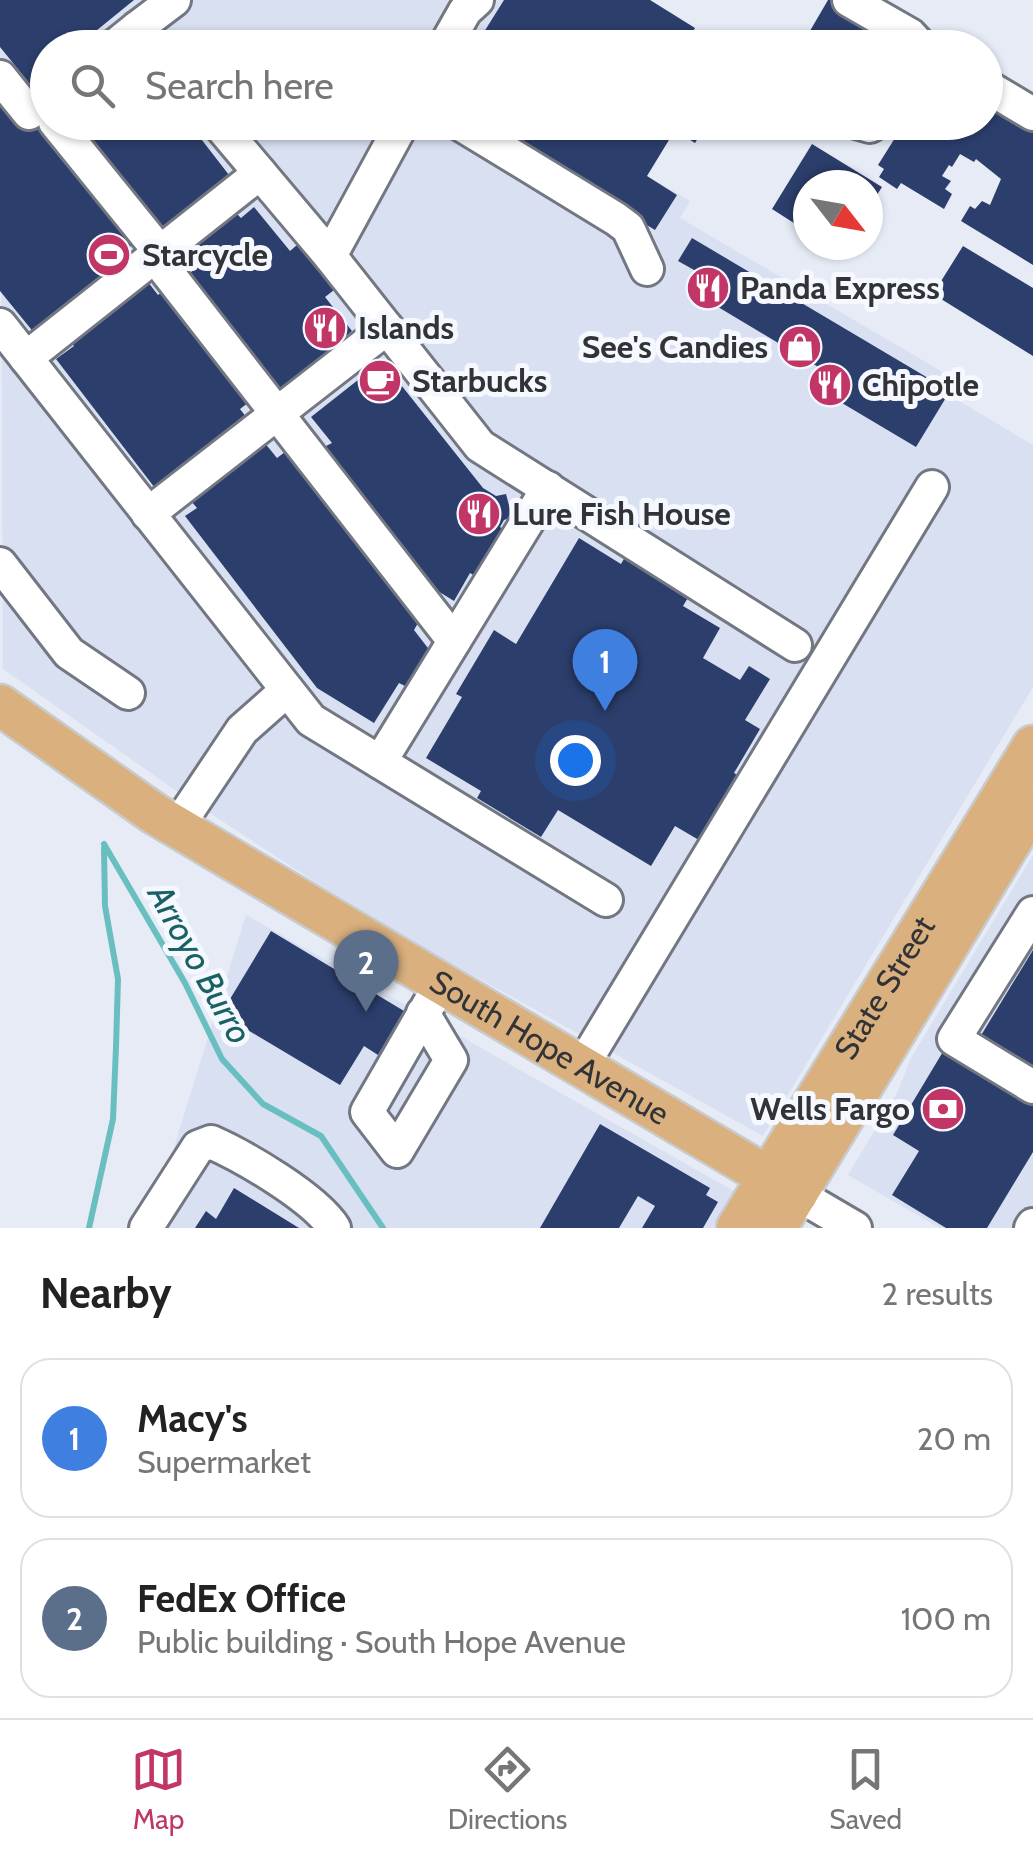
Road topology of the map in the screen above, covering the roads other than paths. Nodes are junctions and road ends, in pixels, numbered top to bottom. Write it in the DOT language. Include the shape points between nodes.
graph roads {
  1 [pos="174,0"];
  2 [pos="478,0"];
  3 [pos="850,0"];
  4 [pos="145,30"];
  5 [pos="454,30"];
  6 [pos="901,30"];
  7 [pos="0,77"];
  8 [pos="1003,96"];
  9 [pos="30,113"];
  10 [pos="1033,114"];
  11 [pos="70,140"];
  12 [pos="232,140"];
  13 [pos="393,140"];
  14 [pos="487,140"];
  15 [pos="260,174"];
  16 [pos="158,255"];
  17 [pos="330,256"];
  18 [pos="646,270"];
  19 [pos="0,324"];
  20 [pos="388,328"];
  21 [pos="26,358"];
  22 [pos="279,413"];
  23 [pos="932,487"];
  24 [pos="548,488"];
  25 [pos="148,514"];
  26 [pos="0,564"];
  27 [pos="454,642"];
  28 [pos="795,645"];
  29 [pos="287,690"];
  30 [pos="128,694"];
  31 [pos="0,705"];
  32 [pos="1033,746"];
  33 [pos="380,762"];
  34 [pos="1033,804"];
  35 [pos="177,827"];
  36 [pos="1022,846"];
  37 [pos="606,900"];
  38 [pos="1033,913"];
  39 [pos="432,999"];
  40 [pos="908,1010"];
  41 [pos="954,1039"];
  42 [pos="581,1068"];
  43 [pos="1033,1086"];
  44 [pos="783,1186"];
  45 [pos="146,1228"];
  46 [pos="334,1228"];
  47 [pos="737,1228"];
  48 [pos="776,1228"];
  49 [pos="855,1228"];
  1 -- 4 [label="street"];
  2 -- 5 [label="street"];
  3 -- 6 [label="street"];
  7 -- 9 [label="street"];
  8 -- 10 [label="street"];
  11 -- 16 [label="street"];
  12 -- 15 [label="street"];
  13 -- 17 [label="street"];
  14 -- 18 [label="street" via="628,228"];
  15 -- 16 [label="street"];
  15 -- 17 [label="street"];
  16 -- 21 [label="street"];
  16 -- 22 [label="street"];
  17 -- 20 [label="street"];
  19 -- 21 [label="street"];
  20 -- 22 [label="street"];
  20 -- 24 [label="street" via="480,446"];
  21 -- 25 [label="street"];
  22 -- 25 [label="street"];
  22 -- 27 [label="street"];
  23 -- 42 [label="street"];
  24 -- 27 [label="street"];
  24 -- 28 [label="street"];
  25 -- 29 [label="street"];
  26 -- 30 [label="street" via="69,652"];
  27 -- 33 [label="street"];
  29 -- 33 [label="street" via="310,720"];
  29 -- 35 [label="street" via="242,730"];
  31 -- 35 [label="main road, South Hope Avenue"];
  32 -- 44 [label="main road, State Street"];
  33 -- 37 [label="street"];
  34 -- 36 [label="main road, State Street"];
  35 -- 39 [label="main road, South Hope Avenue"];
  36 -- 40 [label="main road, State Street"];
  38 -- 41 [label="street"];
  39 -- 39 [label="street" via="367,1112 397,1152 451,1060"];
  39 -- 42 [label="main road, South Hope Avenue"];
  40 -- 41 [label="street"];
  40 -- 44 [label="main road, State Street"];
  41 -- 43 [label="street"];
  42 -- 44 [label="main road, South Hope Avenue"];
  44 -- 47 [label="main road, State Street"];
  44 -- 48 [label="main road, State Street"];
  44 -- 49 [label="street"];
  45 -- 46 [label="street" via="198,1147 211,1142 324,1212"];
}
